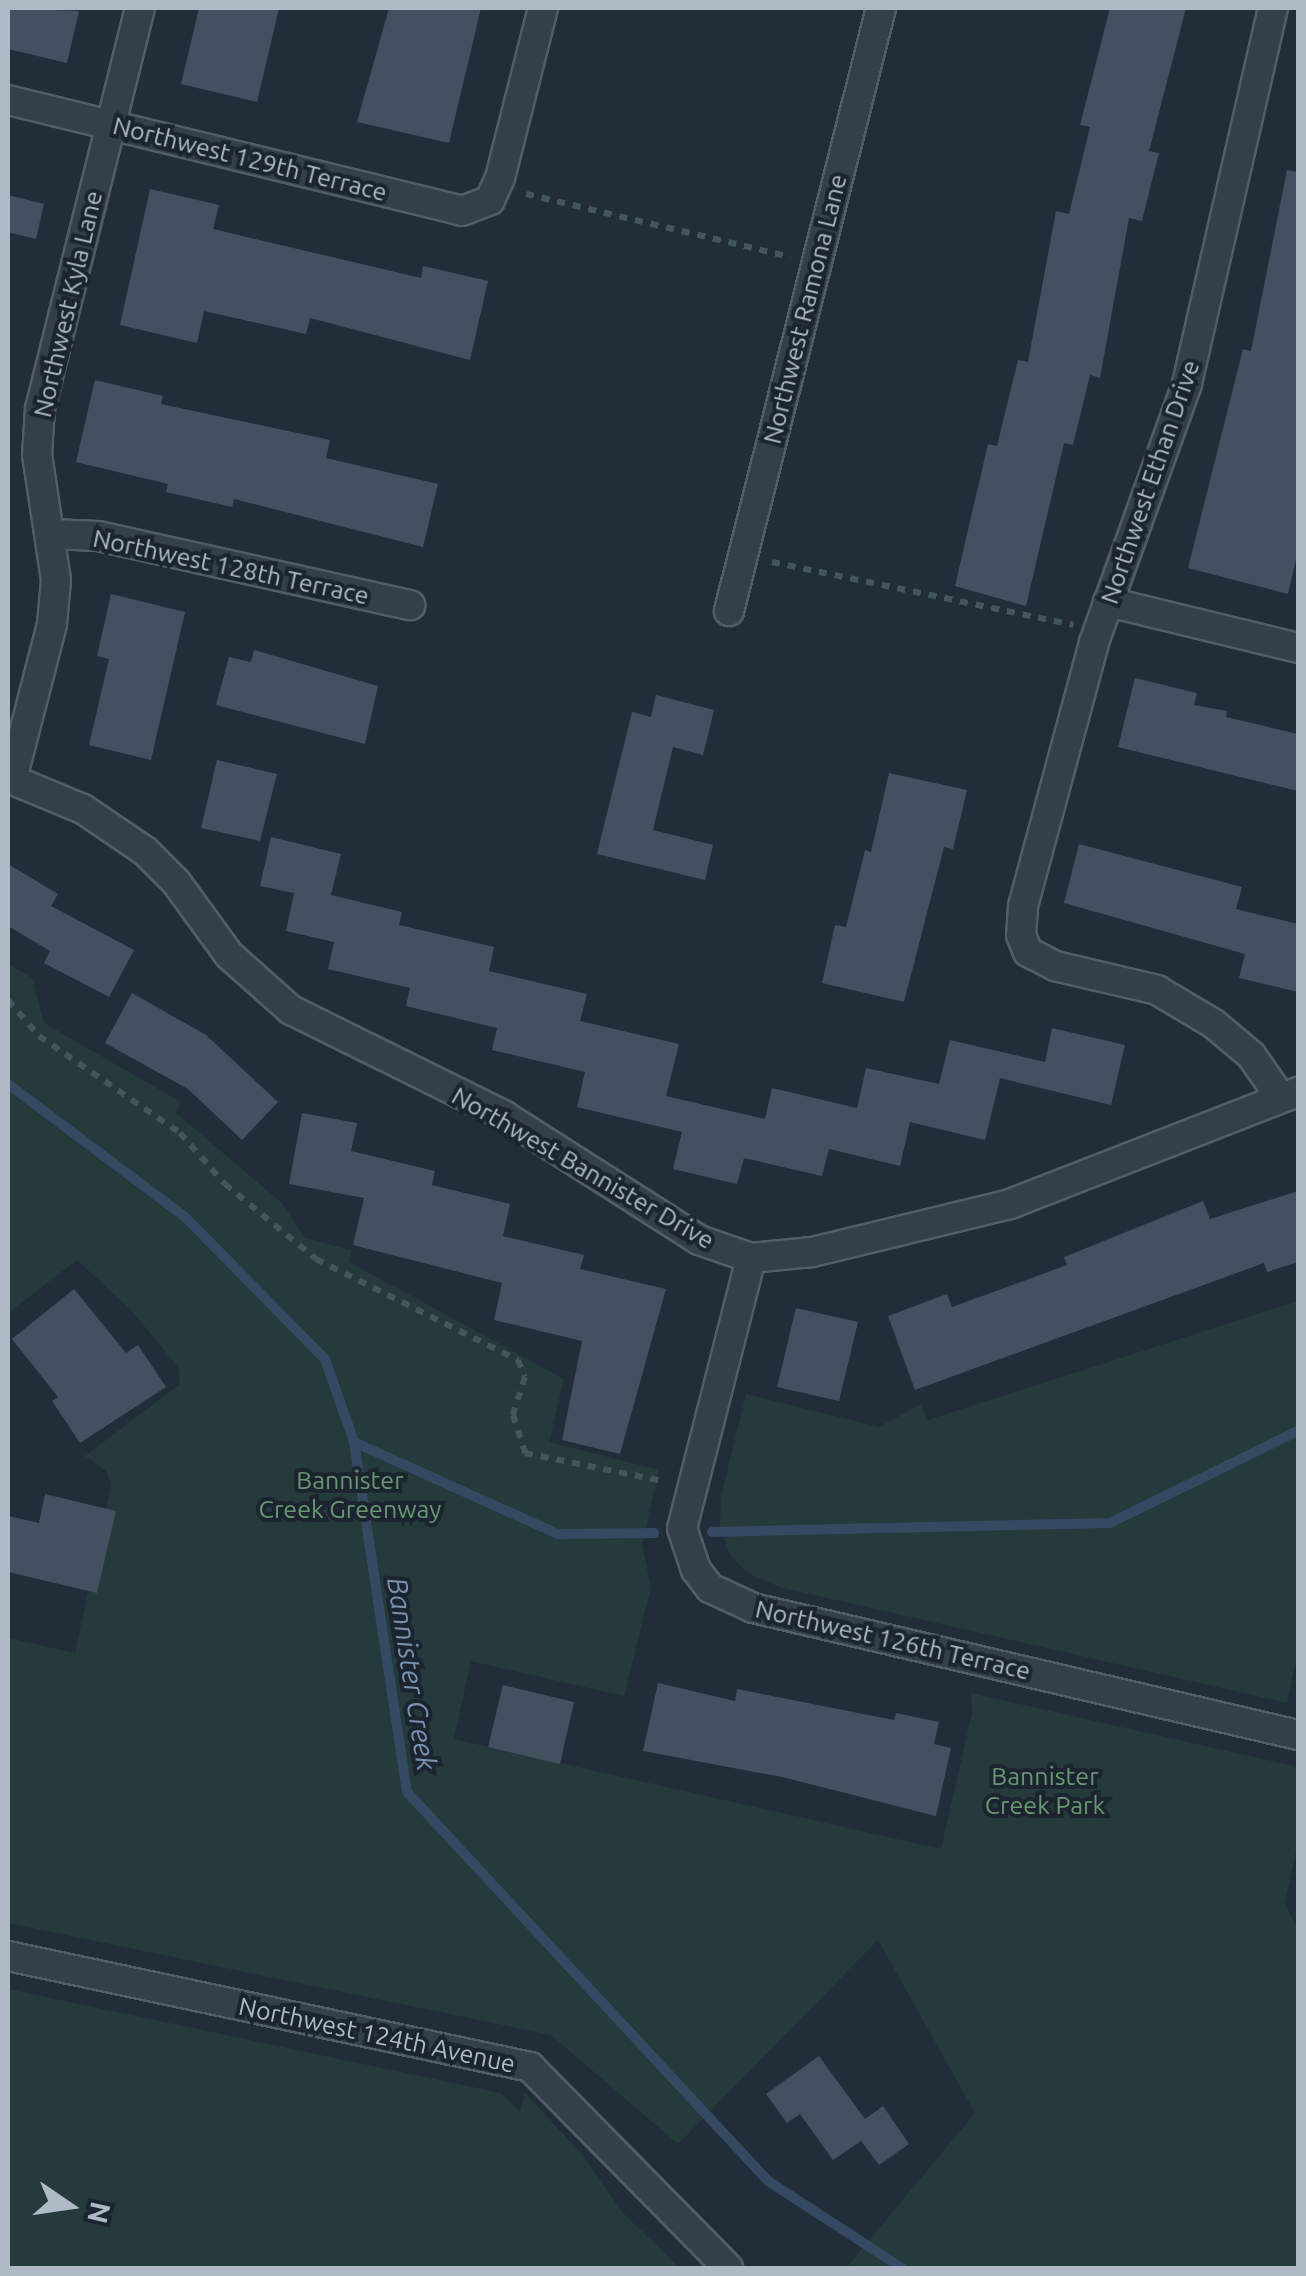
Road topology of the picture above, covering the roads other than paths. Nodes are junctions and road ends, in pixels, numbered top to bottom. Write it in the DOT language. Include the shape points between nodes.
graph roads {
  1 [pos="140,8"];
  2 [pos="543,8"];
  3 [pos="881,8"];
  4 [pos="1272,8"];
  5 [pos="8,100"];
  6 [pos="110,125"];
  7 [pos="51,534"];
  8 [pos="1108,602"];
  9 [pos="410,605"];
  10 [pos="729,611"];
  11 [pos="1298,648"];
  12 [pos="10,779"];
  13 [pos="1290,1095"];
  14 [pos="751,1258"];
  15 [pos="1298,1735"];
  16 [pos="8,1956"];
  17 [pos="728,2268"];
  1 -- 6 [label="street, Northwest Kyla Lane"];
  2 -- 6 [label="street, Northwest 129th Terrace" via="493,193 462,211"];
  3 -- 10 [label="street, Northwest Ramona Lane"];
  4 -- 8 [label="street, Northwest Ethan Drive" via="1187,384"];
  5 -- 6 [label="street, Northwest 129th Terrace"];
  6 -- 7 [label="street, Northwest Kyla Lane" via="40,409 37,456"];
  7 -- 9 [label="street, Northwest 128th Terrace" via="98,536"];
  7 -- 12 [label="street, Northwest Kyla Lane" via="52,624"];
  8 -- 11 [label="street"];
  8 -- 13 [label="street, Northwest Ethan Drive" via="1023,906 1021,936 1028,952 1055,966 1157,990 1214,1024"];
  12 -- 14 [label="street, Northwest Bannister Drive" via="83,809 145,852 230,955 291,1010 503,1116 699,1240"];
  13 -- 14 [label="street, Northwest Bannister Drive" via="982,1212 812,1252"];
  14 -- 15 [label="street, Northwest 126th Terrace" via="682,1528 696,1570 710,1588 752,1608"];
  16 -- 17 [label="street, Northwest 124th Avenue" via="530,2067"];
}
